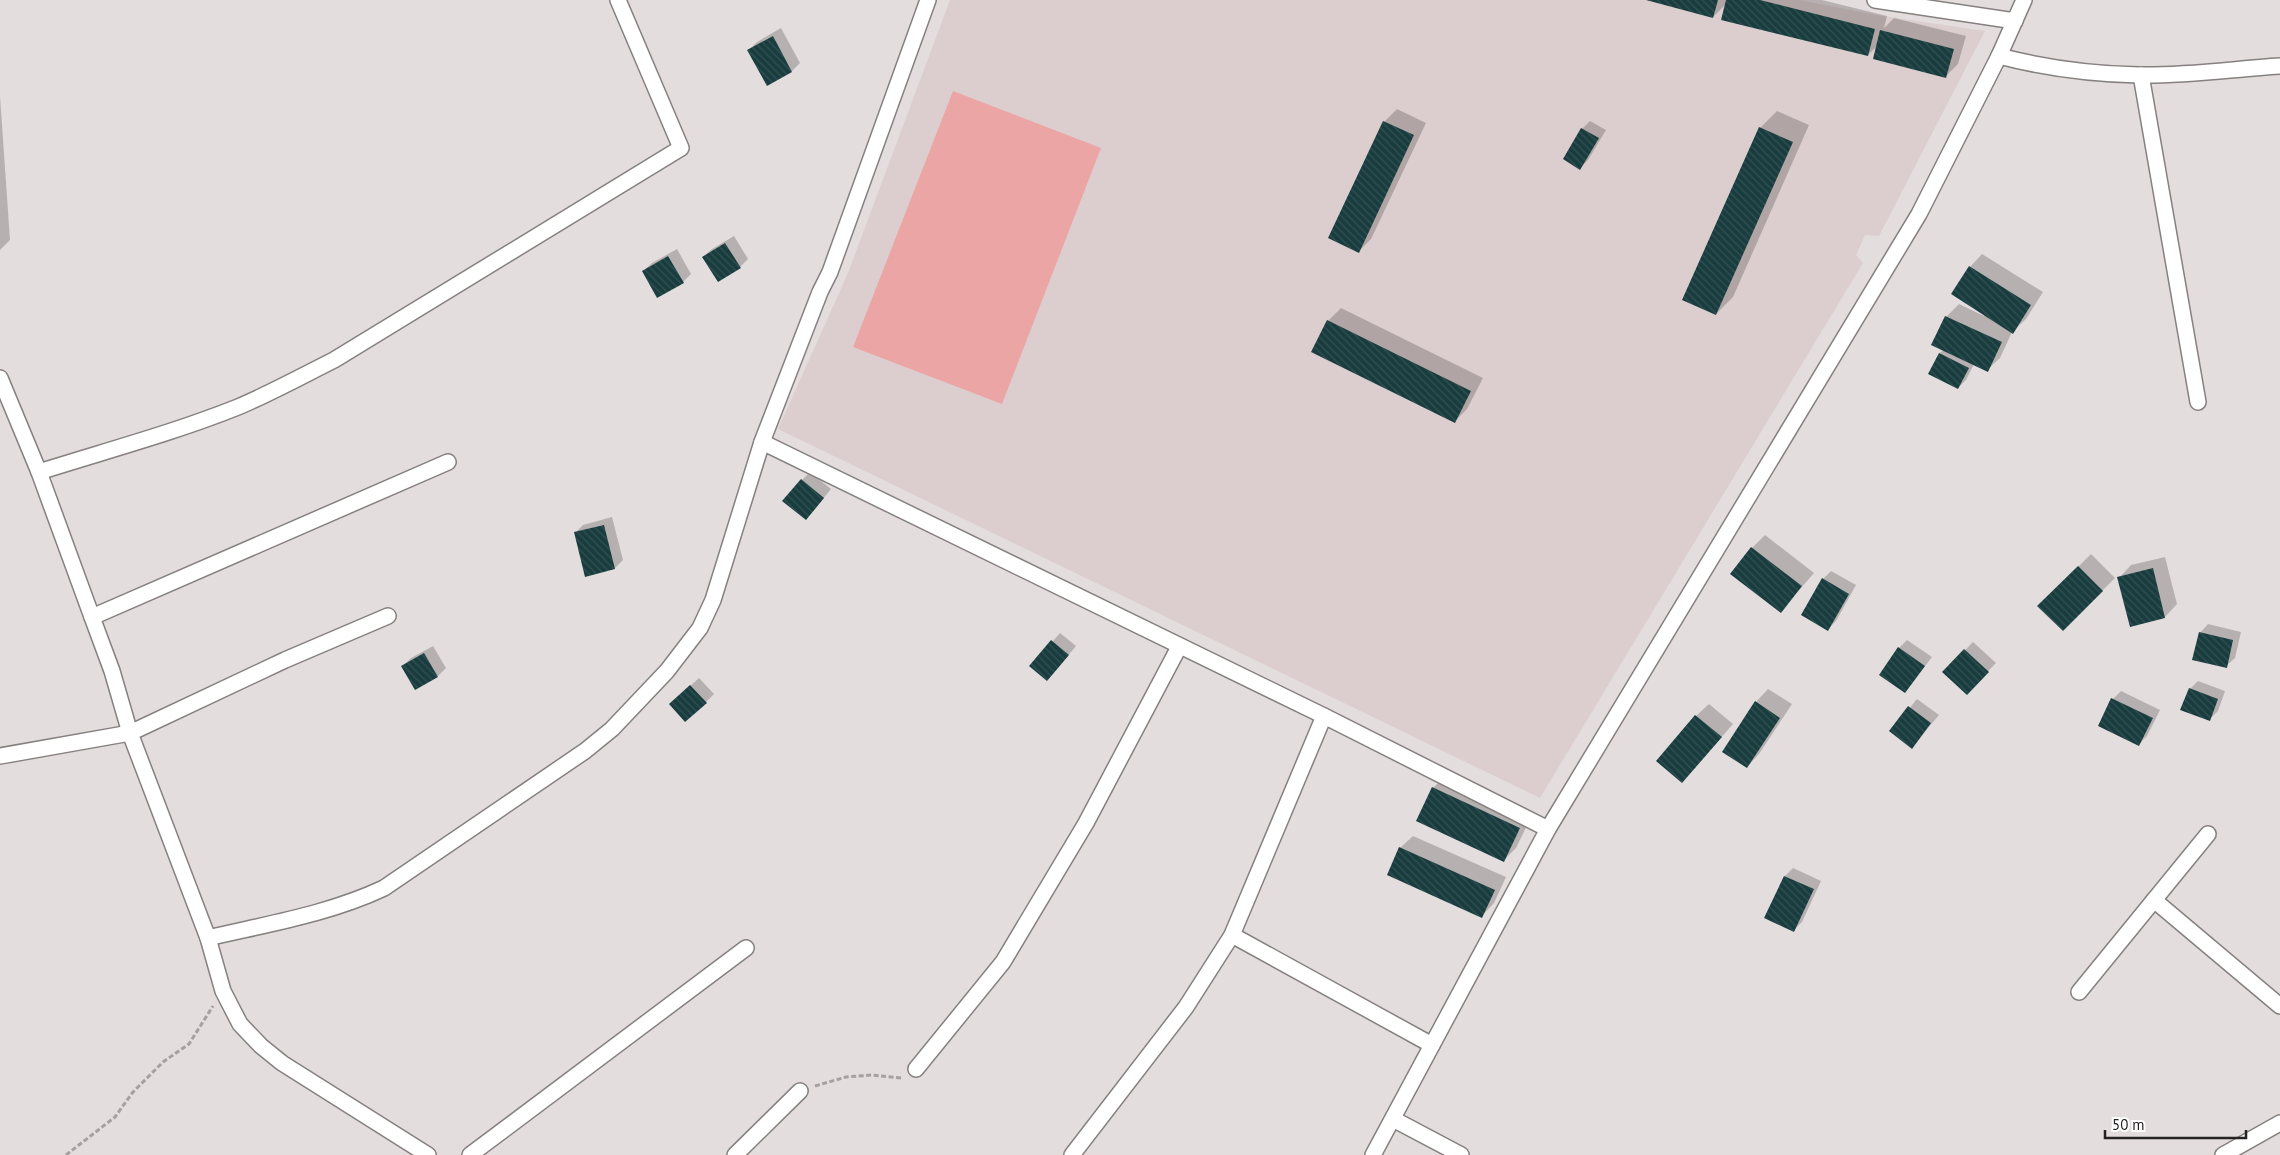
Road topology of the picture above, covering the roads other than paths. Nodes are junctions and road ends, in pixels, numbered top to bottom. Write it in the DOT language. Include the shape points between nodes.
graph roads {
  1 [pos="618,0"];
  2 [pos="928,0"];
  3 [pos="1875,0"];
  4 [pos="2024,0"];
  5 [pos="2015,21"];
  6 [pos="1999,56"];
  7 [pos="2280,66"];
  8 [pos="2141,75"];
  9 [pos="0,378"];
  10 [pos="2198,402"];
  11 [pos="762,442"];
  12 [pos="448,462"];
  13 [pos="39,472"];
  14 [pos="388,616"];
  15 [pos="92,617"];
  16 [pos="1179,647"];
  17 [pos="1324,716"];
  18 [pos="130,734"];
  19 [pos="0,756"];
  20 [pos="1548,829"];
  21 [pos="2208,834"];
  22 [pos="2154,900"];
  23 [pos="1232,936"];
  24 [pos="208,938"];
  25 [pos="746,948"];
  26 [pos="2079,992"];
  27 [pos="2280,1006"];
  28 [pos="1432,1045"];
  29 [pos="916,1070"];
  30 [pos="800,1091"];
  31 [pos="1393,1119"];
  32 [pos="2280,1123"];
  33 [pos="428,1155"];
  34 [pos="470,1155"];
  35 [pos="735,1155"];
  36 [pos="1072,1155"];
  37 [pos="1373,1155"];
  38 [pos="1461,1155"];
  39 [pos="2223,1155"];
  1 -- 13 [label="street" via="681,148 334,360 284,386 180,428"];
  2 -- 11 [label="street" via="830,272"];
  3 -- 5 [label="street"];
  4 -- 5 [label="street"];
  5 -- 6 [label="street"];
  6 -- 8 [label="street" via="2068,70"];
  6 -- 20 [label="street" via="1919,214"];
  7 -- 8 [label="street"];
  8 -- 10 [label="street"];
  9 -- 13 [label="street"];
  11 -- 16 [label="street"];
  11 -- 24 [label="street" via="712,600 700,628 667,672 612,729 585,751 384,888 360,900 327,910"];
  12 -- 15 [label="street"];
  13 -- 15 [label="street"];
  14 -- 18 [label="street" via="268,667"];
  15 -- 18 [label="street" via="112,670"];
  16 -- 17 [label="street"];
  16 -- 29 [label="street" via="1086,823 1008,955"];
  17 -- 20 [label="street"];
  17 -- 23 [label="street"];
  18 -- 19 [label="street"];
  18 -- 24 [label="street"];
  20 -- 28 [label="street"];
  21 -- 22 [label="street"];
  22 -- 26 [label="street"];
  22 -- 27 [label="street"];
  23 -- 28 [label="street"];
  23 -- 36 [label="street" via="1186,1008"];
  24 -- 33 [label="street" via="222,991 240,1024 261,1046 282,1063"];
  25 -- 34 [label="street"];
  28 -- 31 [label="street"];
  30 -- 35 [label="street"];
  31 -- 37 [label="street"];
  31 -- 38 [label="street"];
  32 -- 39 [label="street"];
}
